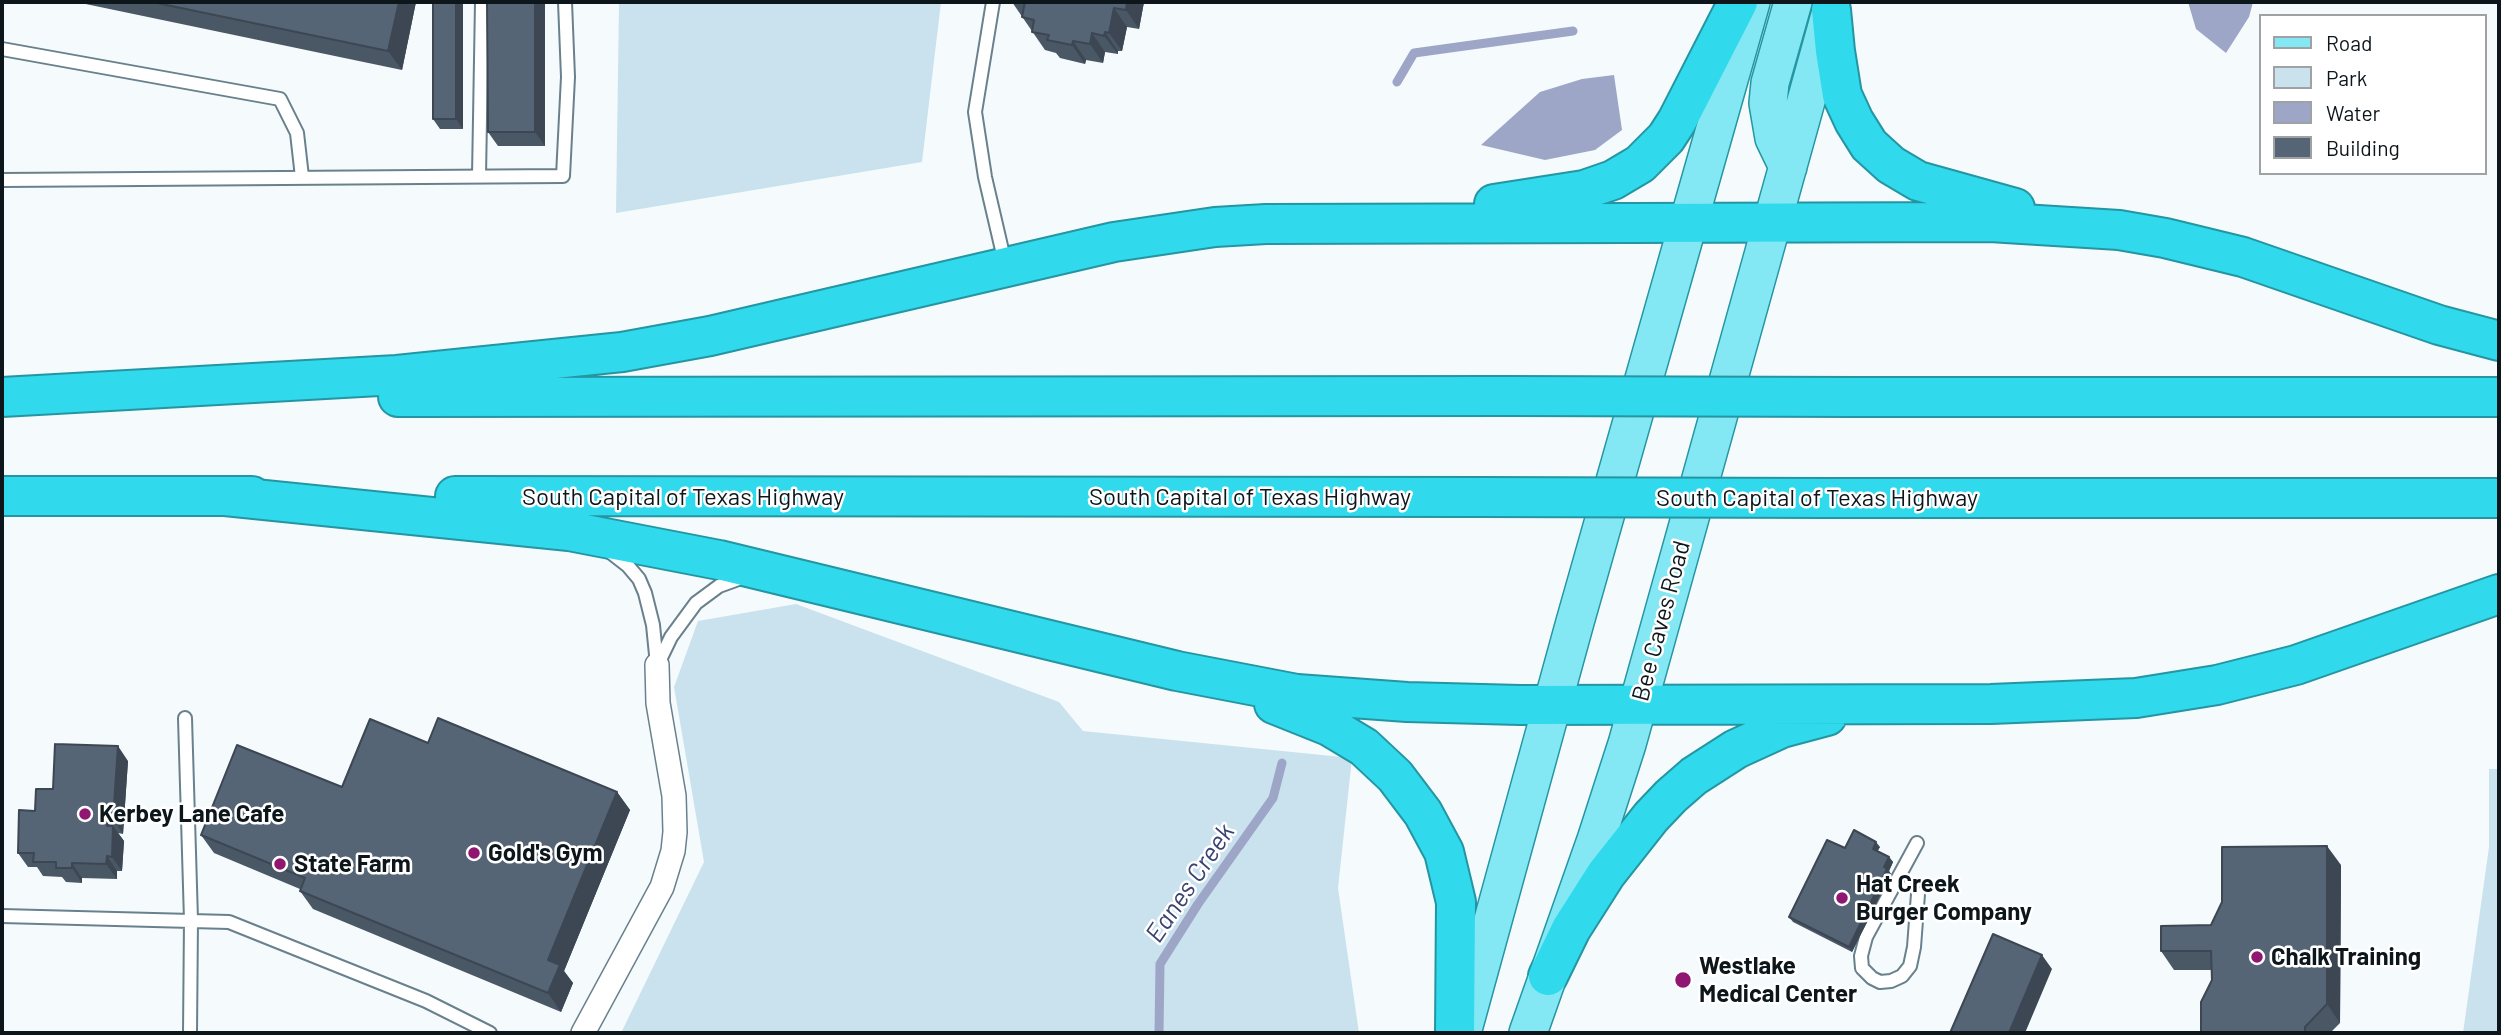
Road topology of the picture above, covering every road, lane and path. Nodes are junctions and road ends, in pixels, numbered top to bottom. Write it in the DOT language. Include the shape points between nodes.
graph roads {
  1 [pos="482,2"];
  2 [pos="565,2"];
  3 [pos="993,2"];
  4 [pos="1738,2"];
  5 [pos="1751,2"];
  6 [pos="1793,2"];
  7 [pos="1834,4"];
  8 [pos="2,49"];
  9 [pos="1788,167"];
  10 [pos="479,176"];
  11 [pos="302,177"];
  12 [pos="2,180"];
  13 [pos="1369,223"];
  14 [pos="1772,223"];
  15 [pos="1688,224"];
  16 [pos="2091,227"];
  17 [pos="1006,266"];
  18 [pos="2499,341"];
  19 [pos="2,397"];
  20 [pos="2499,397"];
  21 [pos="2,496"];
  22 [pos="225,496"];
  23 [pos="2499,498"];
  24 [pos="569,531"];
  25 [pos="772,573"];
  26 [pos="2499,594"];
  27 [pos="657,665"];
  28 [pos="1197,675"];
  29 [pos="1639,703"];
  30 [pos="1892,703"];
  31 [pos="1552,704"];
  32 [pos="185,718"];
  33 [pos="1917,843"];
  34 [pos="1918,894"];
  35 [pos="2,916"];
  36 [pos="191,920"];
  37 [pos="1548,976"];
  38 [pos="190,1033"];
  39 [pos="490,1033"];
  40 [pos="583,1033"];
  41 [pos="1455,1033"];
  42 [pos="1462,1033"];
  43 [pos="1528,1033"];
  1 -- 10 [label="lane"];
  2 -- 10 [label="lane" via="568,77 563,176"];
  3 -- 17 [label="lane" via="975,112"];
  4 -- 13 [label="highway" via="1677,121 1653,152 1627,173 1576,191"];
  5 -- 15 [label="main road"];
  6 -- 9 [label="main road" via="1768,103 1774,138"];
  7 -- 9 [label="main road, Bee Caves Road"];
  7 -- 16 [label="highway" via="1835,51 1843,95 1854,121 1880,156 1903,174 1932,187"];
  8 -- 11 [label="lane" via="280,99 297,133"];
  9 -- 14 [label="main road, Bee Caves Road"];
  10 -- 11 [label="lane"];
  11 -- 12 [label="lane"];
  13 -- 15 [label="highway"];
  13 -- 17 [label="highway" via="1215,228 1114,242"];
  14 -- 15 [label="highway"];
  14 -- 16 [label="highway" via="1990,222"];
  14 -- 29 [label="main road, Bee Caves Road"];
  15 -- 31 [label="main road"];
  16 -- 18 [label="highway" via="2165,237 2243,257"];
  17 -- 19 [label="highway" via="664,346 591,356 397,375"];
  19 -- 20 [label="highway, bridge"];
  21 -- 22 [label="highway, South Capital of Texas Highway"];
  22 -- 23 [label="highway, South Capital of Texas Highway, bridge"];
  22 -- 24 [label="highway"];
  24 -- 25 [label="highway"];
  24 -- 27 [label="lane" via="613,553 639,579 651,617"];
  25 -- 27 [label="lane" via="733,579 706,594 686,614"];
  25 -- 28 [label="highway"];
  26 -- 30 [label="highway" via="2296,666 2175,693 2048,703"];
  27 -- 40 [label="street" via="658,703 674,796 673,851 662,887"];
  28 -- 31 [label="highway" via="1343,698"];
  28 -- 41 [label="highway" via="1311,718 1348,737 1379,760 1417,803 1444,852 1456,902"];
  29 -- 30 [label="highway"];
  29 -- 31 [label="highway"];
  29 -- 37 [label="main road, Bee Caves Road"];
  30 -- 37 [label="highway" via="1837,713 1771,733 1694,776 1651,817 1614,864 1571,929"];
  31 -- 42 [label="main road"];
  32 -- 36 [label="lane"];
  33 -- 34 [label="lane" via="1866,937 1862,968 1880,982 1902,976 1910,966"];
  35 -- 36 [label="lane"];
  36 -- 38 [label="lane"];
  36 -- 39 [label="lane" via="229,922 426,1001"];
  37 -- 43 [label="main road, Bee Caves Road"];
}
